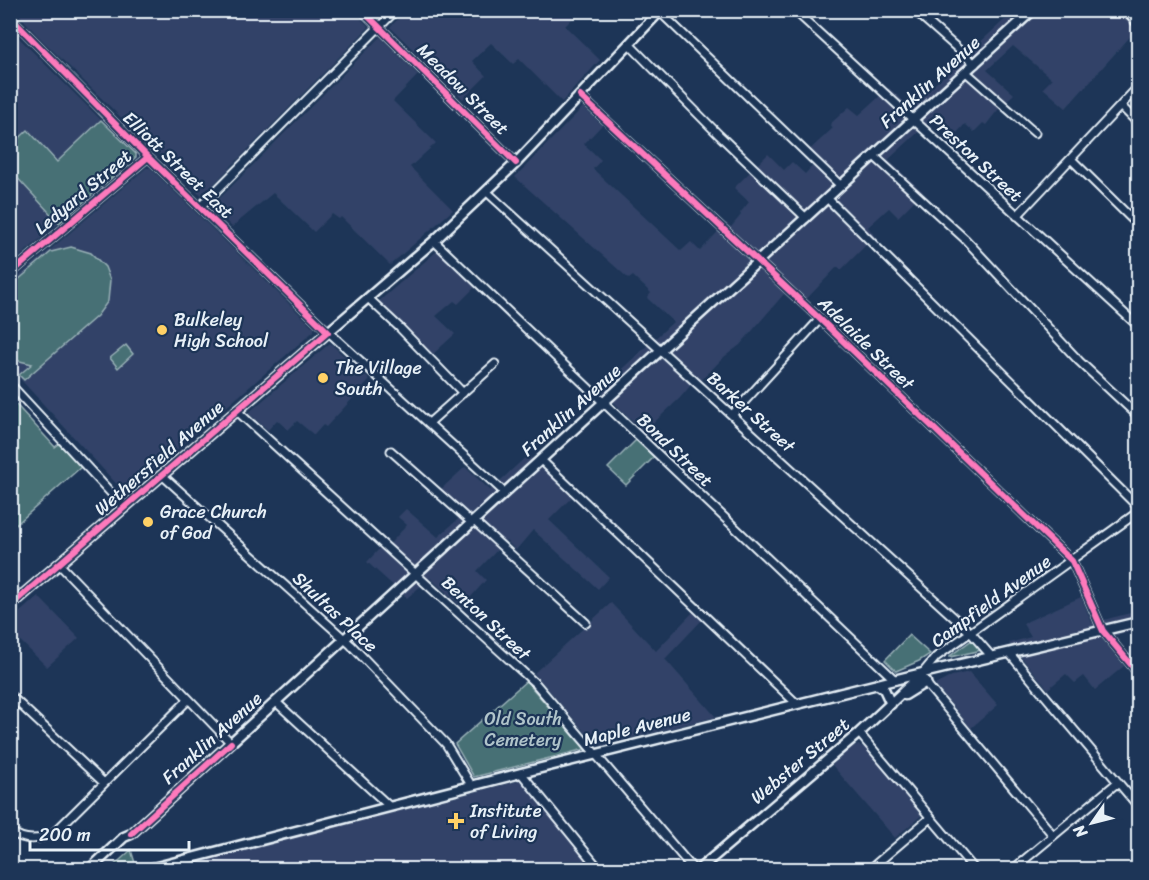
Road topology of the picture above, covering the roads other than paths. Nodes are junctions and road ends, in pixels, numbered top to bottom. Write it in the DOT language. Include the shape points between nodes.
graph roads {
  1 [pos="362,10"];
  2 [pos="396,10"];
  3 [pos="794,10"];
  4 [pos="914,10"];
  5 [pos="1126,10"];
  6 [pos="660,11"];
  7 [pos="1027,13"];
  8 [pos="10,18"];
  9 [pos="1138,23"];
  10 [pos="379,27"];
  11 [pos="629,44"];
  12 [pos="975,64"];
  13 [pos="966,72"];
  14 [pos="1138,87"];
  15 [pos="580,96"];
  16 [pos="1121,106"];
  17 [pos="914,120"];
  18 [pos="1138,123"];
  19 [pos="1035,133"];
  20 [pos="874,156"];
  21 [pos="148,157"];
  22 [pos="1071,159"];
  23 [pos="516,163"];
  24 [pos="841,186"];
  25 [pos="487,192"];
  26 [pos="827,198"];
  27 [pos="200,207"];
  28 [pos="1017,216"];
  29 [pos="806,218"];
  30 [pos="1138,225"];
  31 [pos="434,241"];
  32 [pos="758,262"];
  33 [pos="10,274"];
  34 [pos="368,298"];
  35 [pos="819,319"];
  36 [pos="1137,322"];
  37 [pos="328,332"];
  38 [pos="661,350"];
  39 [pos="495,364"];
  40 [pos="10,384"];
  41 [pos="463,393"];
  42 [pos="604,403"];
  43 [pos="236,410"];
  44 [pos="732,415"];
  45 [pos="1138,416"];
  46 [pos="429,423"];
  47 [pos="391,451"];
  48 [pos="541,460"];
  49 [pos="162,475"];
  50 [pos="505,493"];
  51 [pos="124,507"];
  52 [pos="1138,507"];
  53 [pos="1138,513"];
  54 [pos="473,522"];
  55 [pos="1072,561"];
  56 [pos="59,564"];
  57 [pos="416,574"];
  58 [pos="10,606"];
  59 [pos="1138,622"];
  60 [pos="586,623"];
  61 [pos="1103,631"];
  62 [pos="971,633"];
  63 [pos="345,639"];
  64 [pos="1010,654"];
  65 [pos="992,657"];
  66 [pos="1138,673"];
  67 [pos="924,678"];
  68 [pos="895,680"];
  69 [pos="877,684"];
  70 [pos="10,694"];
  71 [pos="188,699"];
  72 [pos="276,702"];
  73 [pos="797,704"];
  74 [pos="891,704"];
  75 [pos="859,733"];
  76 [pos="231,743"];
  77 [pos="596,754"];
  78 [pos="521,773"];
  79 [pos="1118,782"];
  80 [pos="104,783"];
  81 [pos="471,785"];
  82 [pos="388,806"];
  83 [pos="1138,806"];
  84 [pos="930,818"];
  85 [pos="10,831"];
  86 [pos="131,834"];
  87 [pos="1053,835"];
  88 [pos="170,866"];
  89 [pos="89,870"];
  90 [pos="96,870"];
  91 [pos="145,870"];
  92 [pos="600,870"];
  93 [pos="696,870"];
  94 [pos="869,870"];
  95 [pos="975,870"];
  96 [pos="1012,870"];
  1 -- 10 [label="street, Meadow Street"];
  2 -- 10 [label="street"];
  3 -- 17 [label="street, Preston Street"];
  4 -- 12 [label="street"];
  5 -- 9 [label="main road"];
  6 -- 11 [label="main road, Wethersfield Avenue"];
  6 -- 24 [label="street"];
  7 -- 12 [label="main road, Franklin Avenue"];
  8 -- 21 [label="street, Elliott Street East"];
  10 -- 23 [label="street, Meadow Street"];
  10 -- 27 [label="street"];
  11 -- 15 [label="main road, Wethersfield Avenue"];
  11 -- 29 [label="street"];
  12 -- 13 [label="main road, Franklin Avenue"];
  13 -- 17 [label="main road, Franklin Avenue"];
  13 -- 19 [label="street"];
  14 -- 16 [label="street"];
  15 -- 23 [label="main road, Wethersfield Avenue"];
  15 -- 32 [label="street, Adelaide Street"];
  16 -- 18 [label="street"];
  16 -- 22 [label="street"];
  17 -- 20 [label="main road, Franklin Avenue"];
  17 -- 28 [label="street, Preston Street"];
  20 -- 24 [label="main road, Franklin Avenue"];
  20 -- 45 [label="street" via="965,239 1079,361"];
  21 -- 27 [label="street, Elliott Street East"];
  21 -- 33 [label="street, Ledyard Street"];
  22 -- 28 [label="street"];
  22 -- 30 [label="street"];
  23 -- 25 [label="main road, Wethersfield Avenue"];
  24 -- 26 [label="main road, Franklin Avenue"];
  25 -- 31 [label="main road, Wethersfield Avenue"];
  25 -- 38 [label="street, Barker Street"];
  26 -- 29 [label="main road, Franklin Avenue"];
  26 -- 52 [label="street"];
  27 -- 37 [label="street, Elliott Street East"];
  28 -- 36 [label="street, Preston Street"];
  29 -- 32 [label="main road, Franklin Avenue"];
  31 -- 34 [label="main road, Wethersfield Avenue"];
  31 -- 42 [label="street, Bond Street"];
  32 -- 35 [label="street, Adelaide Street"];
  32 -- 38 [label="main road, Franklin Avenue"];
  34 -- 37 [label="main road, Wethersfield Avenue"];
  34 -- 41 [label="street"];
  35 -- 44 [label="street"];
  35 -- 55 [label="street, Adelaide Street"];
  37 -- 43 [label="main road, Wethersfield Avenue"];
  37 -- 46 [label="street, Elliott Street East"];
  38 -- 42 [label="main road, Franklin Avenue"];
  38 -- 44 [label="street, Barker Street"];
  39 -- 41 [label="street"];
  40 -- 51 [label="street"];
  41 -- 46 [label="street"];
  42 -- 48 [label="main road, Franklin Avenue"];
  42 -- 68 [label="street, Bond Street"];
  43 -- 49 [label="main road, Wethersfield Avenue"];
  43 -- 57 [label="street, Benton Street"];
  44 -- 62 [label="street, Barker Street"];
  46 -- 50 [label="street, Elliott Street East"];
  47 -- 54 [label="street"];
  48 -- 50 [label="main road, Franklin Avenue"];
  48 -- 73 [label="street"];
  49 -- 51 [label="main road, Wethersfield Avenue"];
  49 -- 63 [label="street, Shultas Place"];
  50 -- 54 [label="main road, Franklin Avenue"];
  51 -- 56 [label="main road, Wethersfield Avenue"];
  53 -- 55 [label="street, Campfield Avenue"];
  54 -- 57 [label="main road, Franklin Avenue"];
  54 -- 60 [label="street"];
  55 -- 61 [label="street, Adelaide Street"];
  55 -- 62 [label="street, Campfield Avenue"];
  56 -- 58 [label="main road, Wethersfield Avenue"];
  56 -- 71 [label="street"];
  57 -- 63 [label="main road, Franklin Avenue"];
  57 -- 77 [label="street, Benton Street" via="536,684"];
  59 -- 61 [label="main road, Maple Avenue"];
  61 -- 64 [label="main road, Maple Avenue"];
  61 -- 66 [label="street, Adelaide Street"];
  62 -- 65 [label="street, Barker Street"];
  62 -- 67 [label="street, Campfield Avenue" via="936,657"];
  63 -- 72 [label="main road, Franklin Avenue"];
  63 -- 81 [label="street, Shultas Place" via="446,744"];
  64 -- 65 [label="main road, Maple Avenue"];
  64 -- 79 [label="street"];
  65 -- 67 [label="main road, Maple Avenue"];
  67 -- 68 [label="main road, Maple Avenue"];
  67 -- 74 [label="main road, Webster Street"];
  67 -- 87 [label="street"];
  68 -- 69 [label="main road, Maple Avenue"];
  69 -- 73 [label="main road, Maple Avenue"];
  69 -- 74 [label="main road"];
  70 -- 80 [label="street"];
  71 -- 76 [label="street"];
  71 -- 80 [label="street"];
  72 -- 76 [label="main road, Franklin Avenue"];
  72 -- 82 [label="street"];
  73 -- 77 [label="main road, Maple Avenue"];
  74 -- 75 [label="main road, Webster Street"];
  75 -- 84 [label="street"];
  75 -- 93 [label="main road, Webster Street"];
  76 -- 86 [label="main road, Franklin Avenue"];
  77 -- 78 [label="main road, Maple Avenue"];
  77 -- 93 [label="street, Benton Street"];
  78 -- 81 [label="main road, Maple Avenue"];
  78 -- 92 [label="street"];
  79 -- 83 [label="street"];
  79 -- 87 [label="street"];
  80 -- 85 [label="street" via="46,837 37,840"];
  81 -- 82 [label="main road, Maple Avenue"];
  82 -- 88 [label="main road, Maple Avenue"];
  84 -- 94 [label="street"];
  84 -- 95 [label="street"];
  86 -- 89 [label="main road, Franklin Avenue"];
  86 -- 90 [label="main road, Franklin Avenue"];
  87 -- 96 [label="street"];
  88 -- 91 [label="main road, Maple Avenue"];
}
